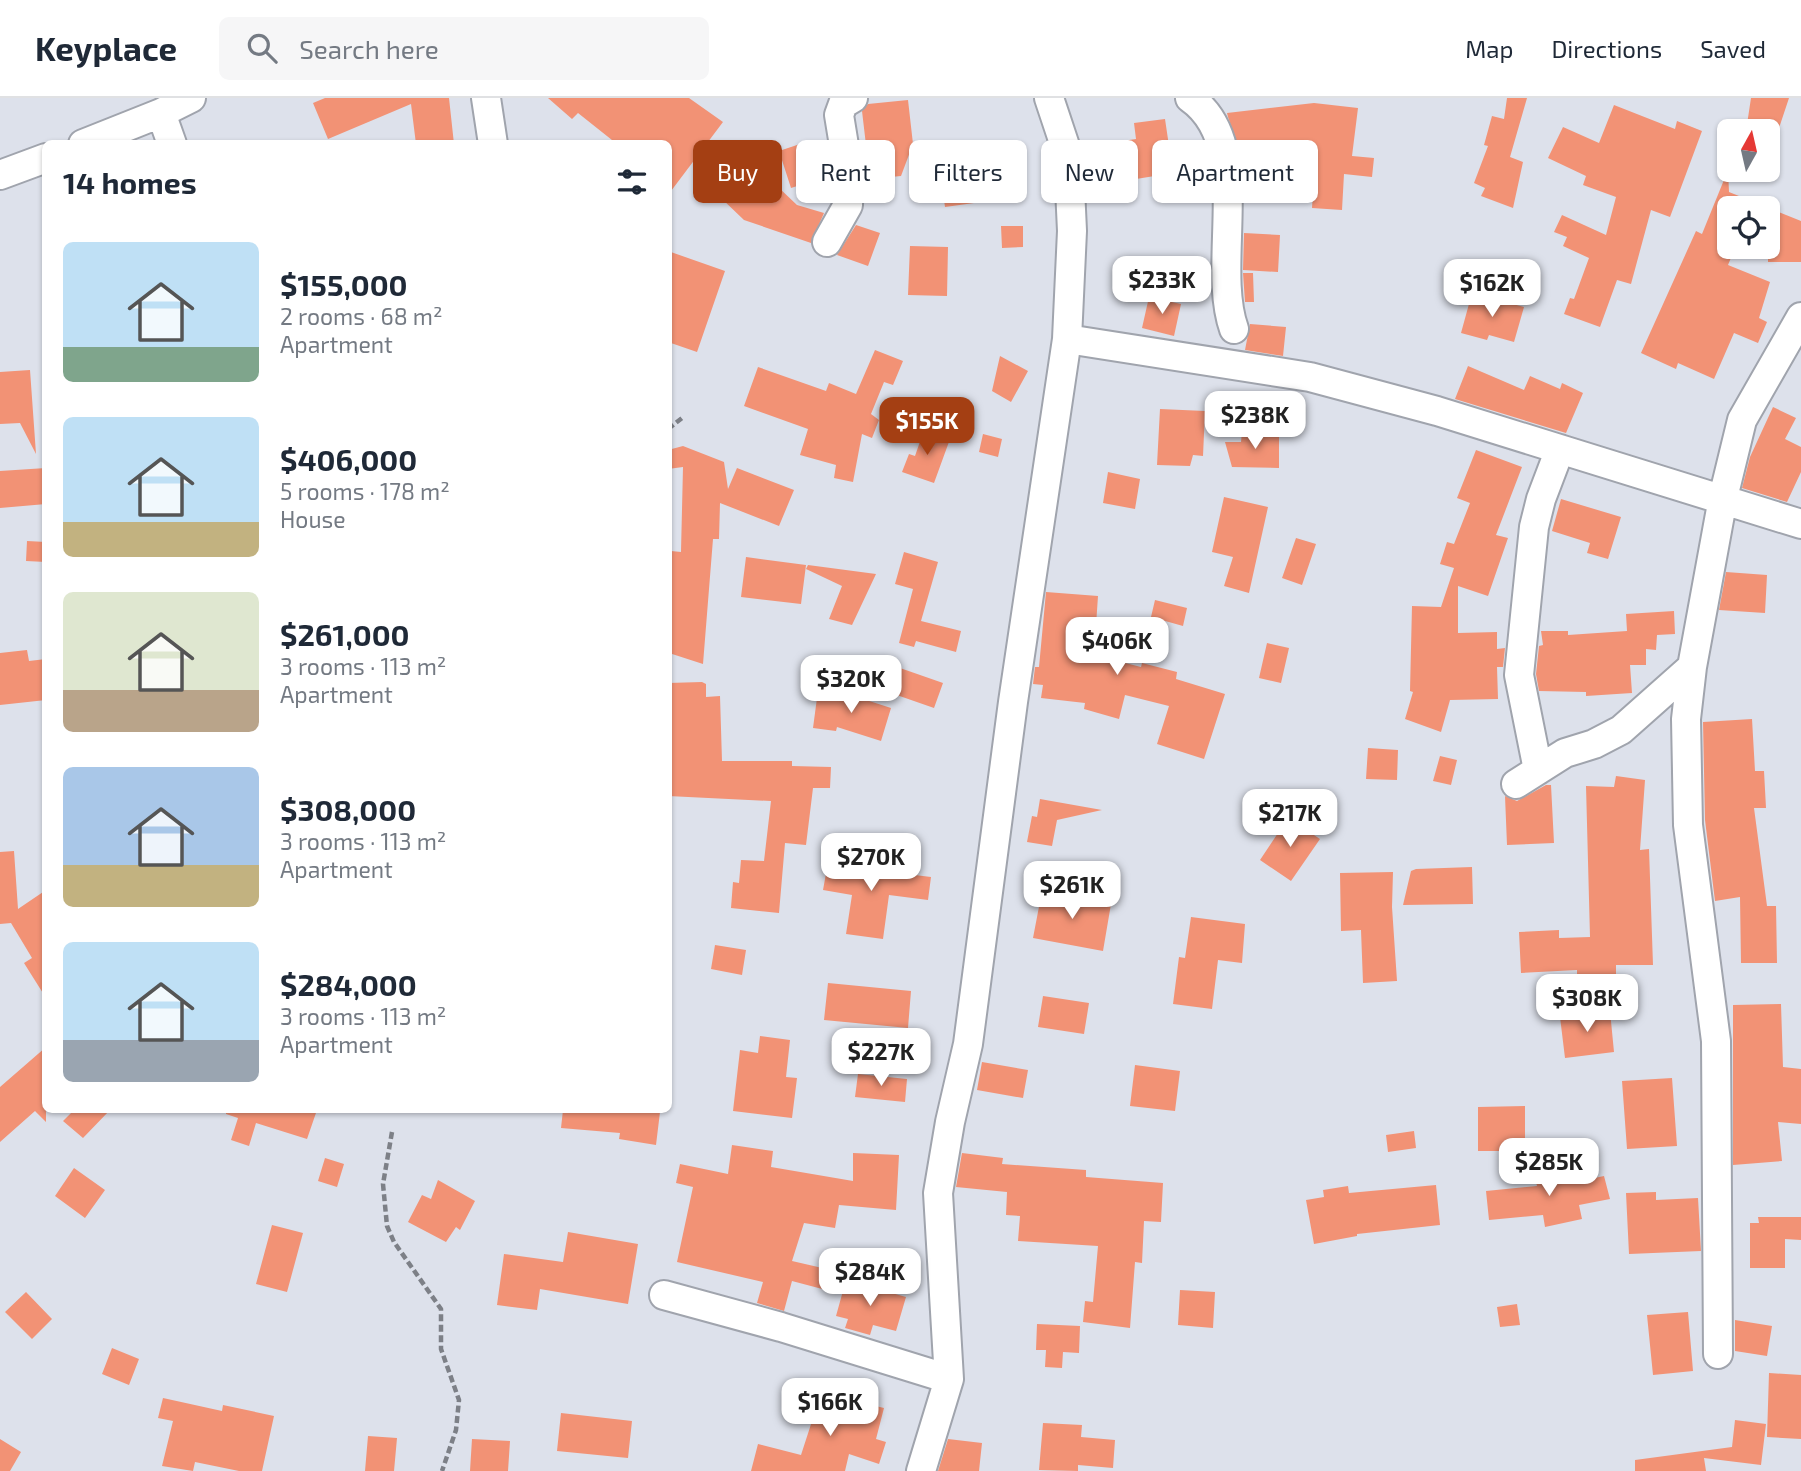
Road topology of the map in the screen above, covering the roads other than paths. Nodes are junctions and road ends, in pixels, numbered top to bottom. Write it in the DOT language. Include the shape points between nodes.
graph roads {
  1 [pos="191,98"];
  2 [pos="486,98"];
  3 [pos="853,98"];
  4 [pos="1049,98"];
  5 [pos="1190,98"];
  6 [pos="162,113"];
  7 [pos="93,140"];
  8 [pos="171,140"];
  9 [pos="492,140"];
  10 [pos="42,159"];
  11 [pos="0,175"];
  12 [pos="827,242"];
  13 [pos="1801,317"];
  14 [pos="1234,329"];
  15 [pos="1067,339"];
  16 [pos="1560,449"];
  17 [pos="1723,498"];
  18 [pos="1801,524"];
  19 [pos="1692,667"];
  20 [pos="664,1295"];
  21 [pos="1718,1354"];
  22 [pos="949,1379"];
  23 [pos="921,1471"];
  1 -- 6 [label="street"];
  2 -- 9 [label="street"];
  3 -- 12 [label="street" via="839,115 849,176 848,205"];
  4 -- 15 [label="street" via="1065,146 1070,188"];
  5 -- 14 [label="street" via="1204,107 1228,166 1224,280"];
  6 -- 7 [label="street"];
  6 -- 8 [label="street"];
  10 -- 11 [label="street"];
  13 -- 17 [label="street" via="1742,420"];
  15 -- 16 [label="street" via="1310,377"];
  15 -- 22 [label="street" via="968,1044 938,1193"];
  16 -- 17 [label="street"];
  16 -- 19 [label="street" via="1534,527 1519,675 1527,777 1565,753 1621,730"];
  17 -- 18 [label="street"];
  17 -- 19 [label="street"];
  19 -- 21 [label="street" via="1686,719 1688,825 1716,1041"];
  20 -- 22 [label="street"];
  22 -- 23 [label="street"];
}
